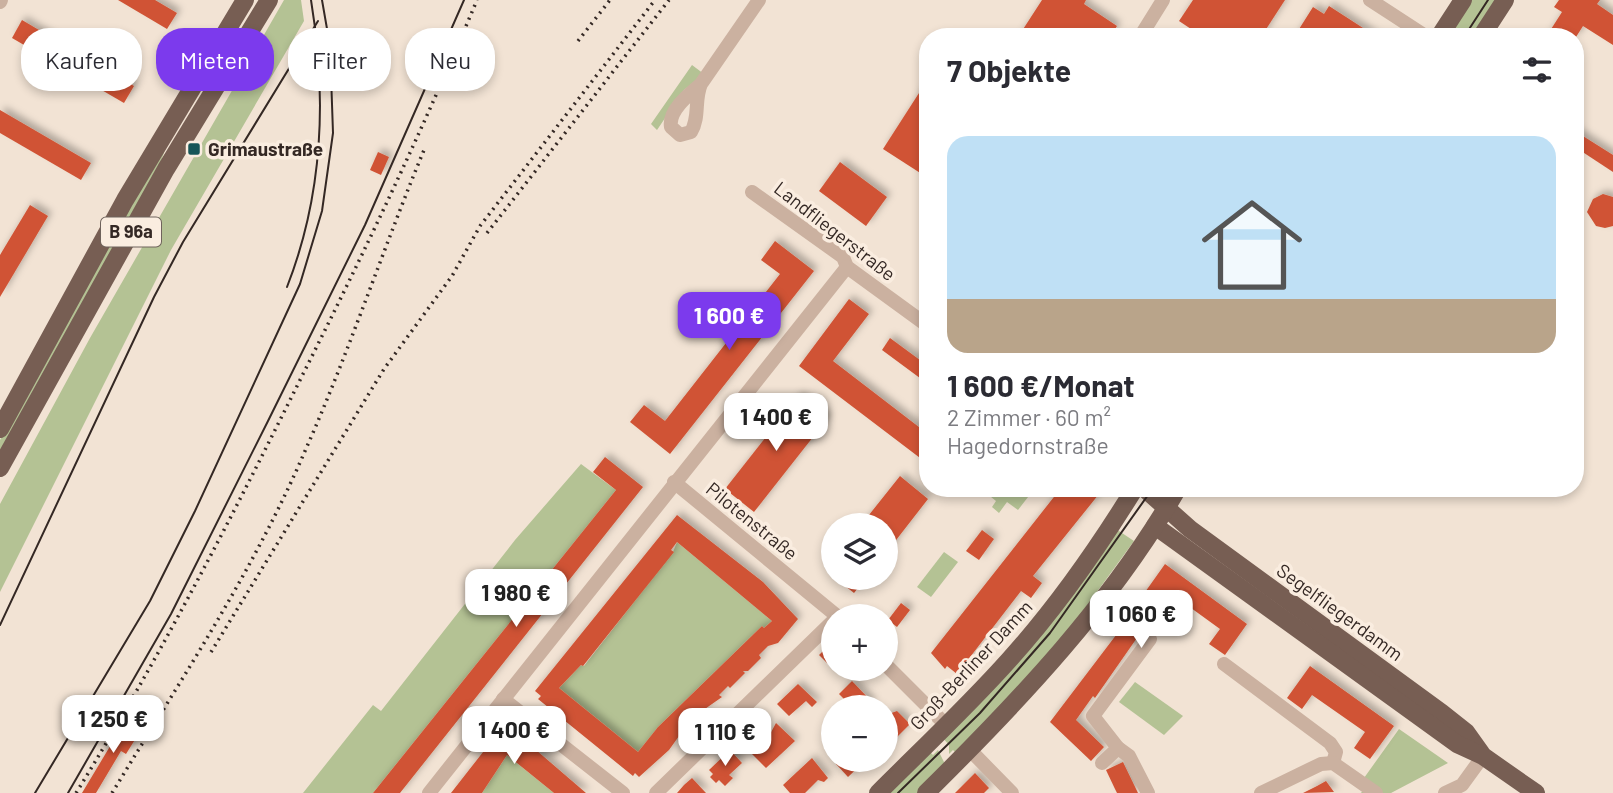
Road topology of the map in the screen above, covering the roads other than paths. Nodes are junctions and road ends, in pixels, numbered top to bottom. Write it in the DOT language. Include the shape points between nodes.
graph roads {
  1 [pos="245,0"];
  2 [pos="269,0"];
  3 [pos="759,0"];
  4 [pos="1163,0"];
  5 [pos="1370,0"];
  6 [pos="1463,0"];
  7 [pos="1505,0"];
  8 [pos="228,28"];
  9 [pos="1146,28"];
  10 [pos="1413,28"];
  11 [pos="1445,28"];
  12 [pos="1487,28"];
  13 [pos="701,84"];
  14 [pos="188,91"];
  15 [pos="194,91"];
  16 [pos="166,169"];
  17 [pos="752,191"];
  18 [pos="848,267"];
  19 [pos="919,319"];
  20 [pos="0,429"];
  21 [pos="0,468"];
  22 [pos="674,482"];
  23 [pos="1129,497"];
  24 [pos="1145,497"];
  25 [pos="1153,497"];
  26 [pos="1173,497"];
  27 [pos="1167,508"];
  28 [pos="1155,526"];
  29 [pos="822,604"];
  30 [pos="821,633"];
  31 [pos="1150,639"];
  32 [pos="1224,664"];
  33 [pos="898,677"];
  34 [pos="503,699"];
  35 [pos="946,725"];
  36 [pos="1118,748"];
  37 [pos="970,750"];
  38 [pos="1483,756"];
  39 [pos="1102,763"];
  40 [pos="1333,763"];
  41 [pos="1460,789"];
  42 [pos="429,793"];
  43 [pos="623,793"];
  44 [pos="656,793"];
  45 [pos="878,793"];
  46 [pos="926,793"];
  47 [pos="1012,793"];
  48 [pos="1148,793"];
  49 [pos="1261,793"];
  50 [pos="1376,793"];
  51 [pos="1445,793"];
  52 [pos="1536,793"];
  1 -- 8 [label="main road, B 96a"];
  2 -- 16 [label="main road, B 96a"];
  3 -- 13 [label="street"];
  4 -- 9 [label="street"];
  5 -- 10 [label="street"];
  6 -- 11 [label="main road"];
  7 -- 12 [label="main road"];
  14 -- 20 [label="main road, B 96a"];
  15 -- 16 [label="main road" via="199,95 169,146"];
  16 -- 21 [label="main road, B 96a"];
  17 -- 18 [label="street, Landfliegerstraße" via="843,257"];
  18 -- 19 [label="street, Landfliegerstraße"];
  18 -- 22 [label="street"];
  22 -- 29 [label="street, Pilotenstraße"];
  22 -- 34 [label="street"];
  23 -- 35 [label="main road, Groß-Berliner Damm" via="1032,634"];
  24 -- 28 [label="main road"];
  25 -- 27 [label="main road, Segelfliegerdamm"];
  26 -- 27 [label="main road"];
  27 -- 28 [label="main road"];
  27 -- 38 [label="main road, Segelfliegerdamm" via="1190,530 1442,713 1466,732"];
  28 -- 37 [label="main road" via="1097,607"];
  28 -- 38 [label="main road, Segelfliegerdamm" via="1457,744"];
  30 -- 44 [label="street"];
  31 -- 36 [label="street" via="1093,716"];
  32 -- 40 [label="street" via="1330,743 1336,752"];
  33 -- 35 [label="street"];
  34 -- 42 [label="street"];
  34 -- 43 [label="street"];
  35 -- 45 [label="main road, Groß-Berliner Damm"];
  36 -- 39 [label="street"];
  36 -- 48 [label="street" via="1129,756"];
  37 -- 46 [label="main road"];
  37 -- 47 [label="street"];
  38 -- 41 [label="street"];
  38 -- 52 [label="main road, Segelfliegerdamm"];
  40 -- 49 [label="street" via="1321,764"];
  40 -- 50 [label="street"];
  41 -- 51 [label="street"];
}
